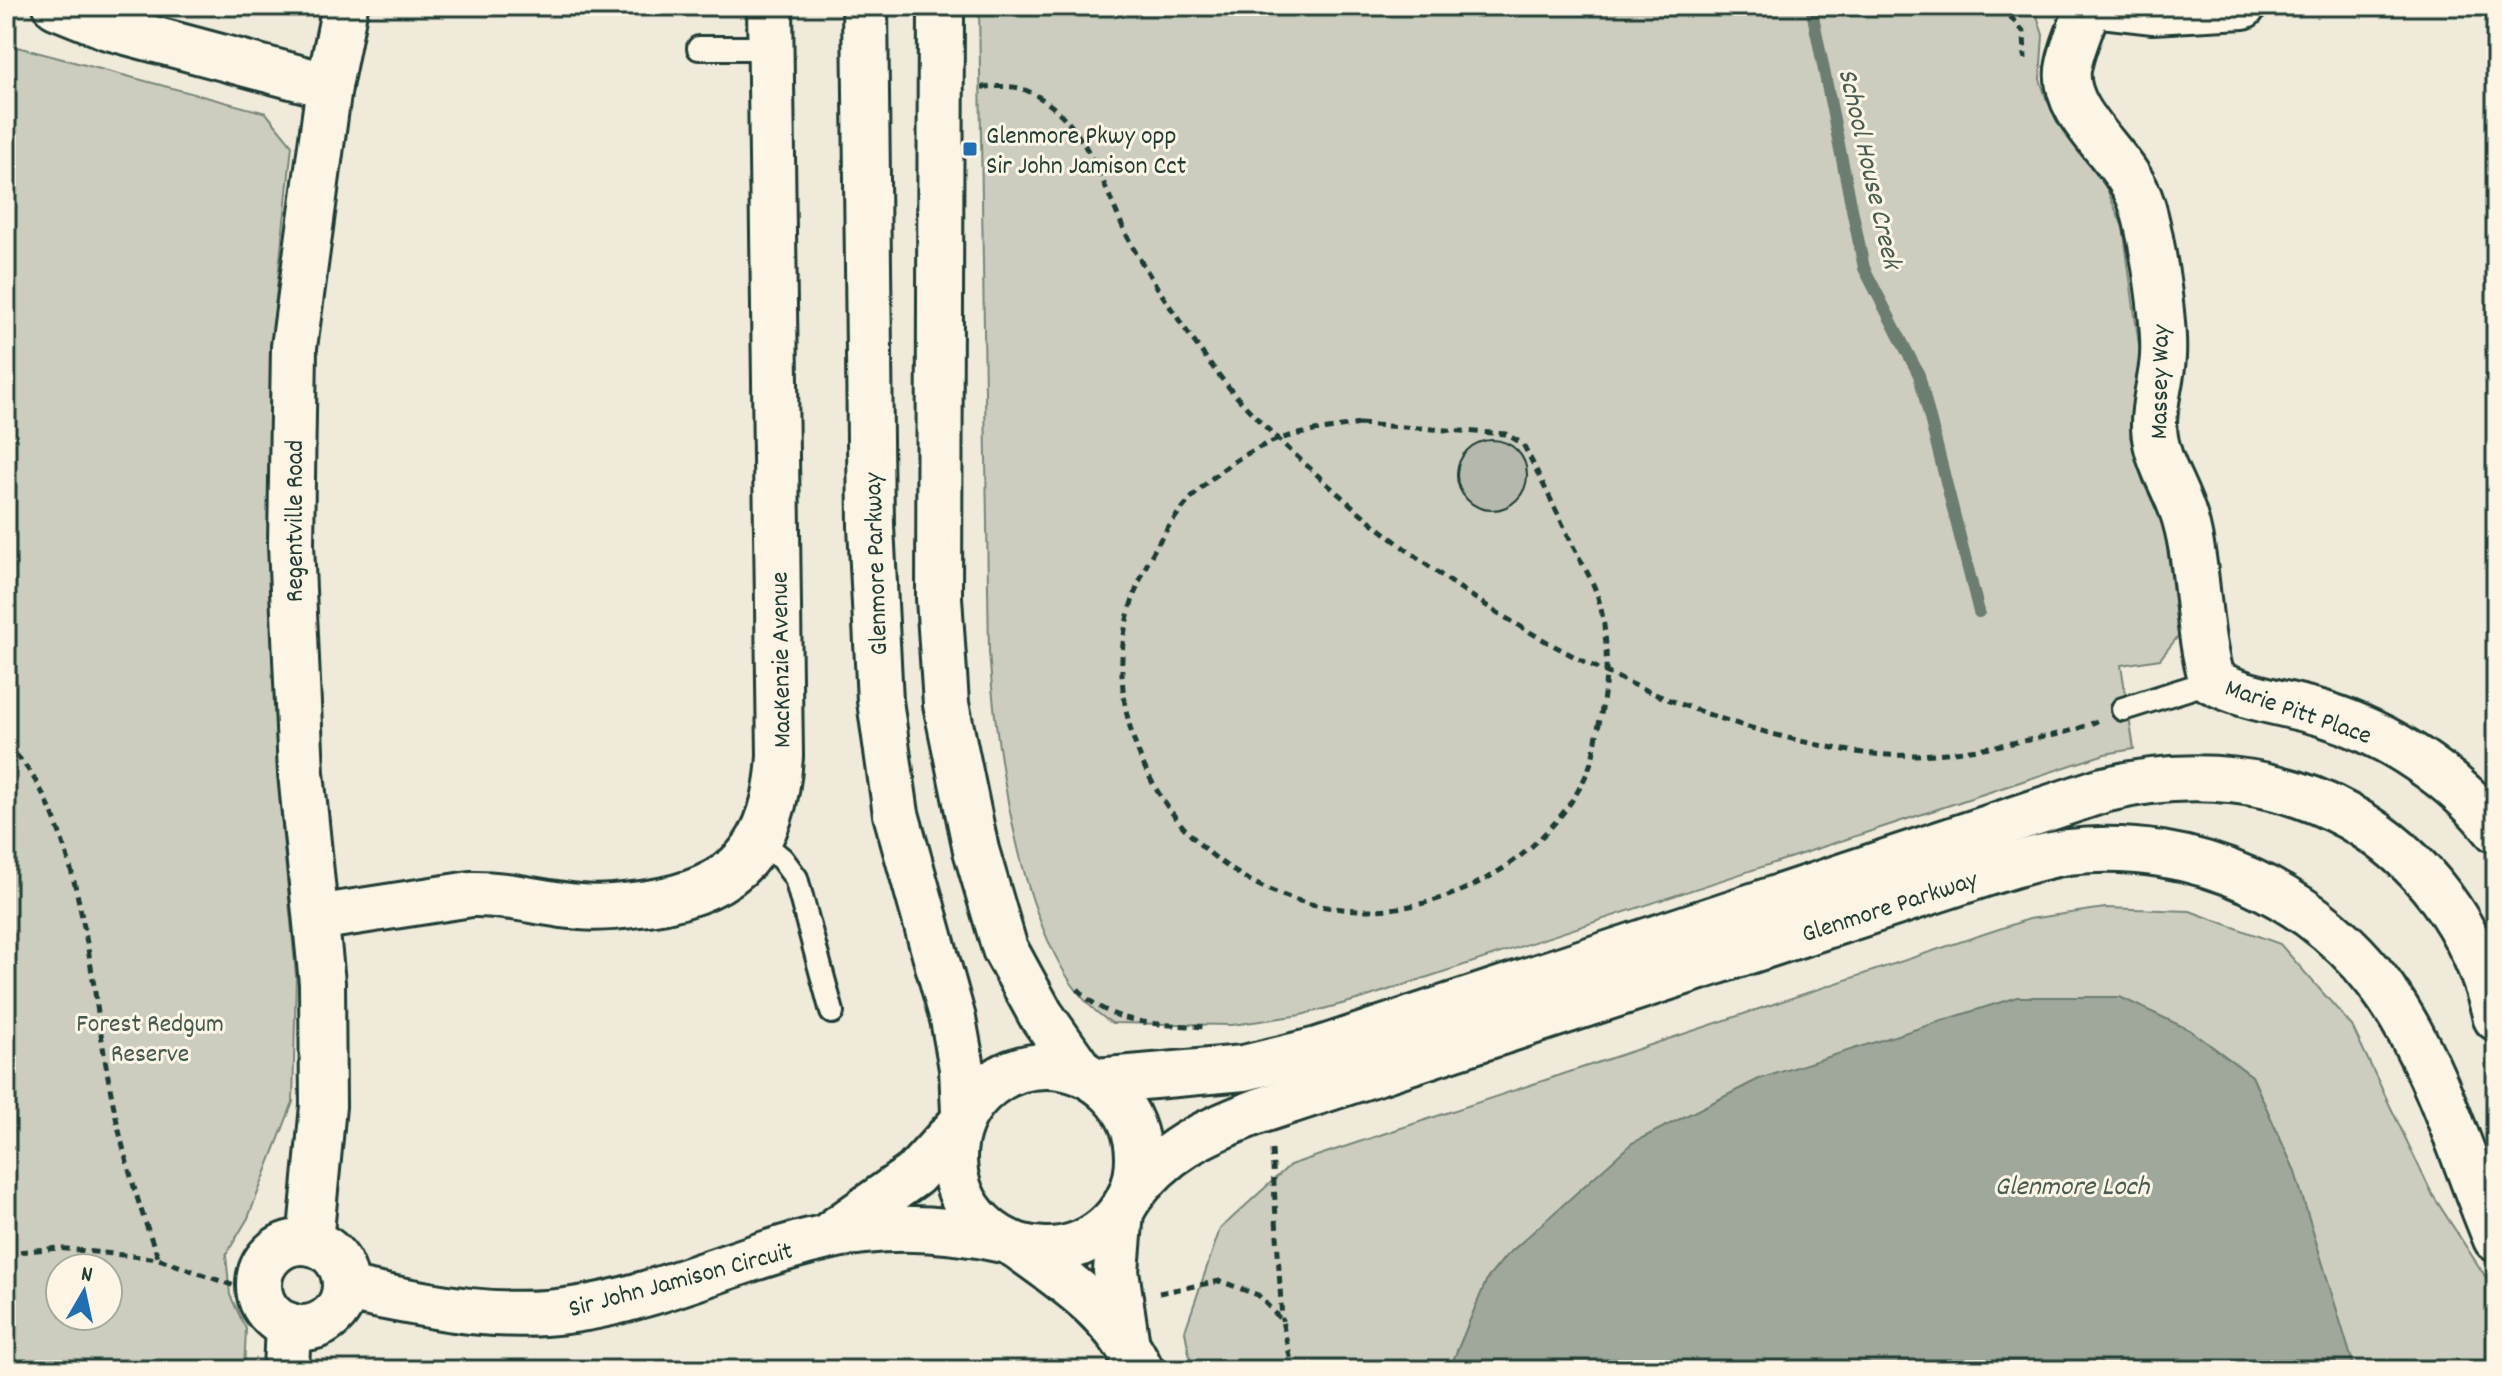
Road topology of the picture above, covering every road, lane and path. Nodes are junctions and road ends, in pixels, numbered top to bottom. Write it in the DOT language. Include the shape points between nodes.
graph roads {
  1 [pos="56,6"];
  2 [pos="345,6"];
  3 [pos="865,6"];
  4 [pos="941,6"];
  5 [pos="2001,6"];
  6 [pos="2089,6"];
  7 [pos="2109,6"];
  8 [pos="2243,6"];
  9 [pos="770,27"];
  10 [pos="699,48"];
  11 [pos="2028,73"];
  12 [pos="941,85"];
  13 [pos="329,86"];
  14 [pos="1278,440"];
  15 [pos="1608,674"];
  16 [pos="2212,681"];
  17 [pos="2123,709"];
  18 [pos="6,745"];
  19 [pos="2496,830"];
  20 [pos="760,841"];
  21 [pos="1731,911"];
  22 [pos="316,918"];
  23 [pos="1745,952"];
  24 [pos="1075,986"];
  25 [pos="832,1012"];
  26 [pos="2496,1018"];
  27 [pos="1244,1068"];
  28 [pos="1089,1076"];
  29 [pos="1259,1111"];
  30 [pos="961,1120"];
  31 [pos="1125,1204"];
  32 [pos="824,1238"];
  33 [pos="2496,1239"];
  34 [pos="310,1242"];
  35 [pos="1010,1243"];
  36 [pos="6,1253"];
  37 [pos="159,1259"];
  38 [pos="345,1289"];
  39 [pos="274,1310"];
  40 [pos="1282,1321"];
  41 [pos="1129,1337"];
  42 [pos="286,1370"];
  43 [pos="1293,1370"];
  1 -- 13 [label="main road" via="108,27"];
  2 -- 13 [label="main road, Regentville Road"];
  3 -- 30 [label="main road, Glenmore Parkway" via="871,526 880,701 896,814 953,1019 962,1068"];
  4 -- 12 [label="main road"];
  5 -- 11 [label="path" via="2024,32"];
  6 -- 16 [label="main road, Massey Way" via="2068,69 2069,93 2124,167 2142,205 2163,343 2155,439 2162,469 2185,517"];
  7 -- 8 [label="main road" via="2172,11"];
  9 -- 10 [label="lane"];
  9 -- 20 [label="main road, MacKenzie Avenue" via="780,756 777,800"];
  12 -- 14 [label="path" via="1022,88 1058,112 1084,139 1138,257 1223,380"];
  12 -- 28 [label="main road" via="939,598 946,704 976,850 1005,949 1041,1015"];
  13 -- 22 [label="main road, Regentville Road" via="294,347 291,529 301,773"];
  14 -- 15 [label="path" via="1381,532 1461,591"];
  14 -- 15 [label="path" via="1359,424 1515,438 1597,594"];
  14 -- 15 [label="path" via="1209,481 1168,525 1144,566 1128,612 1122,659 1125,707 1137,754 1159,797 1188,834 1225,866 1267,890 1312,905 1361,911 1408,908 1455,895 1498,873 1536,844 1567,807 1590,765"];
  15 -- 17 [label="path" via="1763,730 1859,752 1932,753 1998,746 2075,731"];
  16 -- 17 [label="lane"];
  16 -- 19 [label="main road, Marie Pitt Place" via="2379,736 2428,767"];
  18 -- 37 [label="path" via="25,761 59,831 89,943 107,1072 138,1207"];
  20 -- 22 [label="main road, MacKenzie Avenue" via="724,878 688,895 656,901 601,908 471,894"];
  20 -- 25 [label="lane" via="796,878"];
  21 -- 23 [label="lane"];
  21 -- 26 [label="main road, Glenmore Parkway" via="2103,790 2154,778 2249,779 2316,800 2399,853 2441,899 2469,944"];
  21 -- 27 [label="main road, Glenmore Parkway" via="1318,1050"];
  22 -- 34 [label="main road, Regentville Road" via="323,1106"];
  23 -- 29 [label="main road, Glenmore Parkway"];
  23 -- 33 [label="main road, Glenmore Parkway" via="2066,852 2150,853 2230,872 2290,902 2328,929 2390,999 2432,1081"];
  24 -- 27 [label="path" via="1133,1023 1231,1028"];
  27 -- 28 [label="main road, Glenmore Parkway"];
  28 -- 30 [label="main road" via="1055,1065 1003,1075 981,1092"];
  28 -- 31 [label="main road" via="1117,1098 1131,1121 1138,1146 1137,1173"];
  29 -- 31 [label="main road, Glenmore Parkway" via="1209,1130 1176,1150 1150,1169"];
  29 -- 40 [label="path" via="1272,1146"];
  30 -- 32 [label="main road, Sir John Jamison Circuit" via="915,1174"];
  30 -- 35 [label="main road" via="953,1153 955,1180 981,1225"];
  31 -- 35 [label="main road" via="1101,1232 1075,1245 1046,1250"];
  31 -- 41 [label="main road" via="1116,1271"];
  32 -- 35 [label="main road, Sir John Jamison Circuit" via="932,1227"];
  32 -- 38 [label="main road, Sir John Jamison Circuit" via="573,1310 486,1314"];
  34 -- 38 [label="main road" via="333,1254"];
  34 -- 39 [label="main road" via="282,1247 271,1255 259,1281"];
  35 -- 41 [label="main road" via="1068,1283"];
  36 -- 37 [label="path" via="58,1248"];
  37 -- 39 [label="path"];
  38 -- 39 [label="main road" via="335,1313 313,1326"];
  39 -- 42 [label="main road"];
  40 -- 41 [label="path" via="1258,1295 1220,1281"];
  40 -- 43 [label="path"];
}
